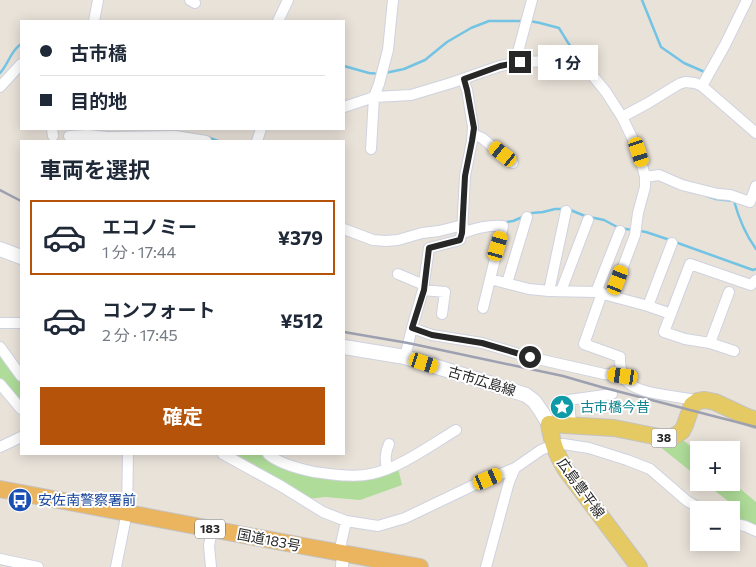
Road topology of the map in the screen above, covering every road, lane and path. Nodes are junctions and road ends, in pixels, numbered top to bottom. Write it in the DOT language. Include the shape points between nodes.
graph roads {
  1 [pos="98,0"];
  2 [pos="288,0"];
  3 [pos="393,0"];
  4 [pos="532,0"];
  5 [pos="747,0"];
  6 [pos="94,20"];
  7 [pos="278,20"];
  8 [pos="515,63"];
  9 [pos="20,65"];
  10 [pos="464,79"];
  11 [pos="2,81"];
  12 [pos="702,86"];
  13 [pos="374,98"];
  14 [pos="345,107"];
  15 [pos="622,116"];
  16 [pos="756,133"];
  17 [pos="473,134"];
  18 [pos="69,136"];
  19 [pos="199,140"];
  20 [pos="371,149"];
  21 [pos="513,163"];
  22 [pos="646,177"];
  23 [pos="756,186"];
  24 [pos="566,211"];
  25 [pos="527,217"];
  26 [pos="588,220"];
  27 [pos="345,229"];
  28 [pos="462,229"];
  29 [pos="620,231"];
  30 [pos="672,243"];
  31 [pos="0,249"];
  32 [pos="20,257"];
  33 [pos="398,274"];
  34 [pos="490,279"];
  35 [pos="756,280"];
  36 [pos="507,283"];
  37 [pos="424,287"];
  38 [pos="549,291"];
  39 [pos="561,291"];
  40 [pos="729,292"];
  41 [pos="603,293"];
  42 [pos="648,306"];
  43 [pos="482,308"];
  44 [pos="442,314"];
  45 [pos="671,314"];
  46 [pos="20,322"];
  47 [pos="0,323"];
  48 [pos="412,328"];
  49 [pos="710,343"];
  50 [pos="0,347"];
  51 [pos="345,347"];
  52 [pos="734,351"];
  53 [pos="405,357"];
  54 [pos="20,375"];
  55 [pos="623,376"];
  56 [pos="0,384"];
  57 [pos="612,394"];
  58 [pos="698,401"];
  59 [pos="20,408"];
  60 [pos="756,420"];
  61 [pos="548,424"];
  62 [pos="571,425"];
  63 [pos="456,430"];
  64 [pos="20,437"];
  65 [pos="389,444"];
  66 [pos="553,446"];
  67 [pos="0,447"];
  68 [pos="128,455"];
  69 [pos="225,455"];
  70 [pos="269,455"];
  71 [pos="515,468"];
  72 [pos="387,469"];
  73 [pos="0,489"];
  74 [pos="690,502"];
  75 [pos="127,512"];
  76 [pos="346,521"];
  77 [pos="740,525"];
  78 [pos="212,530"];
  79 [pos="756,531"];
  80 [pos="0,559"];
  81 [pos="342,560"];
  82 [pos="38,567"];
  83 [pos="116,567"];
  84 [pos="211,567"];
  85 [pos="420,567"];
  86 [pos="486,567"];
  87 [pos="639,567"];
  1 -- 6 [label="street"];
  2 -- 7 [label="street"];
  3 -- 13 [label="street" via="388,50"];
  4 -- 8 [label="street"];
  5 -- 12 [label="street"];
  8 -- 10 [label="street"];
  8 -- 15 [label="street" via="570,62 589,71"];
  9 -- 11 [label="street"];
  10 -- 13 [label="street" via="410,96"];
  10 -- 17 [label="street"];
  12 -- 15 [label="street" via="685,82 679,84"];
  12 -- 16 [label="street"];
  13 -- 14 [label="street"];
  13 -- 20 [label="street"];
  15 -- 22 [label="street" via="639,152"];
  17 -- 21 [label="street"];
  17 -- 28 [label="street" via="465,176"];
  18 -- 19 [label="street" via="174,136"];
  22 -- 23 [label="street" via="659,175 682,185 750,202"];
  22 -- 41 [label="street" via="635,235"];
  24 -- 38 [label="street"];
  25 -- 36 [label="street"];
  26 -- 39 [label="street"];
  27 -- 28 [label="street" via="373,240 386,241"];
  28 -- 34 [label="street" via="503,226"];
  28 -- 37 [label="street" via="460,240 429,248"];
  29 -- 41 [label="street"];
  30 -- 42 [label="street"];
  31 -- 32 [label="main road"];
  33 -- 37 [label="street"];
  34 -- 36 [label="street"];
  34 -- 43 [label="street"];
  35 -- 45 [label="street" via="751,285 690,264"];
  36 -- 38 [label="street"];
  37 -- 44 [label="street" via="445,292"];
  37 -- 48 [label="street"];
  38 -- 39 [label="street"];
  39 -- 41 [label="street"];
  40 -- 49 [label="street"];
  41 -- 42 [label="street"];
  41 -- 55 [label="street" via="584,344 620,357"];
  42 -- 45 [label="street"];
  45 -- 49 [label="street" via="664,332"];
  46 -- 47 [label="street"];
  48 -- 53 [label="street"];
  48 -- 55 [label="street"];
  49 -- 52 [label="street"];
  50 -- 54 [label="street"];
  51 -- 53 [label="main road, 古市広島線"];
  53 -- 61 [label="main road, 古市広島線" via="526,395 541,410"];
  55 -- 58 [label="street" via="629,385 639,389"];
  56 -- 59 [label="street"];
  57 -- 62 [label="street" via="569,400"];
  58 -- 60 [label="main road" via="715,402"];
  58 -- 62 [label="main road, 38" via="692,405 682,431 673,437"];
  61 -- 62 [label="main road, 38"];
  61 -- 66 [label="main road, 広島豊平線"];
  63 -- 72 [label="street"];
  64 -- 67 [label="street"];
  65 -- 72 [label="street" via="385,452"];
  66 -- 71 [label="street" via="541,450"];
  66 -- 74 [label="street" via="563,444 589,448 646,467"];
  66 -- 87 [label="main road, 広島豊平線" via="566,470"];
  68 -- 75 [label="street"];
  69 -- 76 [label="street" via="323,512"];
  70 -- 72 [label="street" via="298,469 339,476 370,475"];
  71 -- 76 [label="street" via="405,518 378,526"];
  71 -- 86 [label="street"];
  73 -- 75 [label="highway, 国道183号 / 183"];
  75 -- 78 [label="highway, 国道183号 / 183"];
  75 -- 83 [label="street"];
  76 -- 81 [label="street" via="341,544"];
  77 -- 79 [label="street"];
  78 -- 81 [label="highway, 国道183号 / 183"];
  78 -- 84 [label="street" via="209,546"];
  80 -- 82 [label="street"];
  81 -- 85 [label="highway, 国道183号 / 183"];
}
